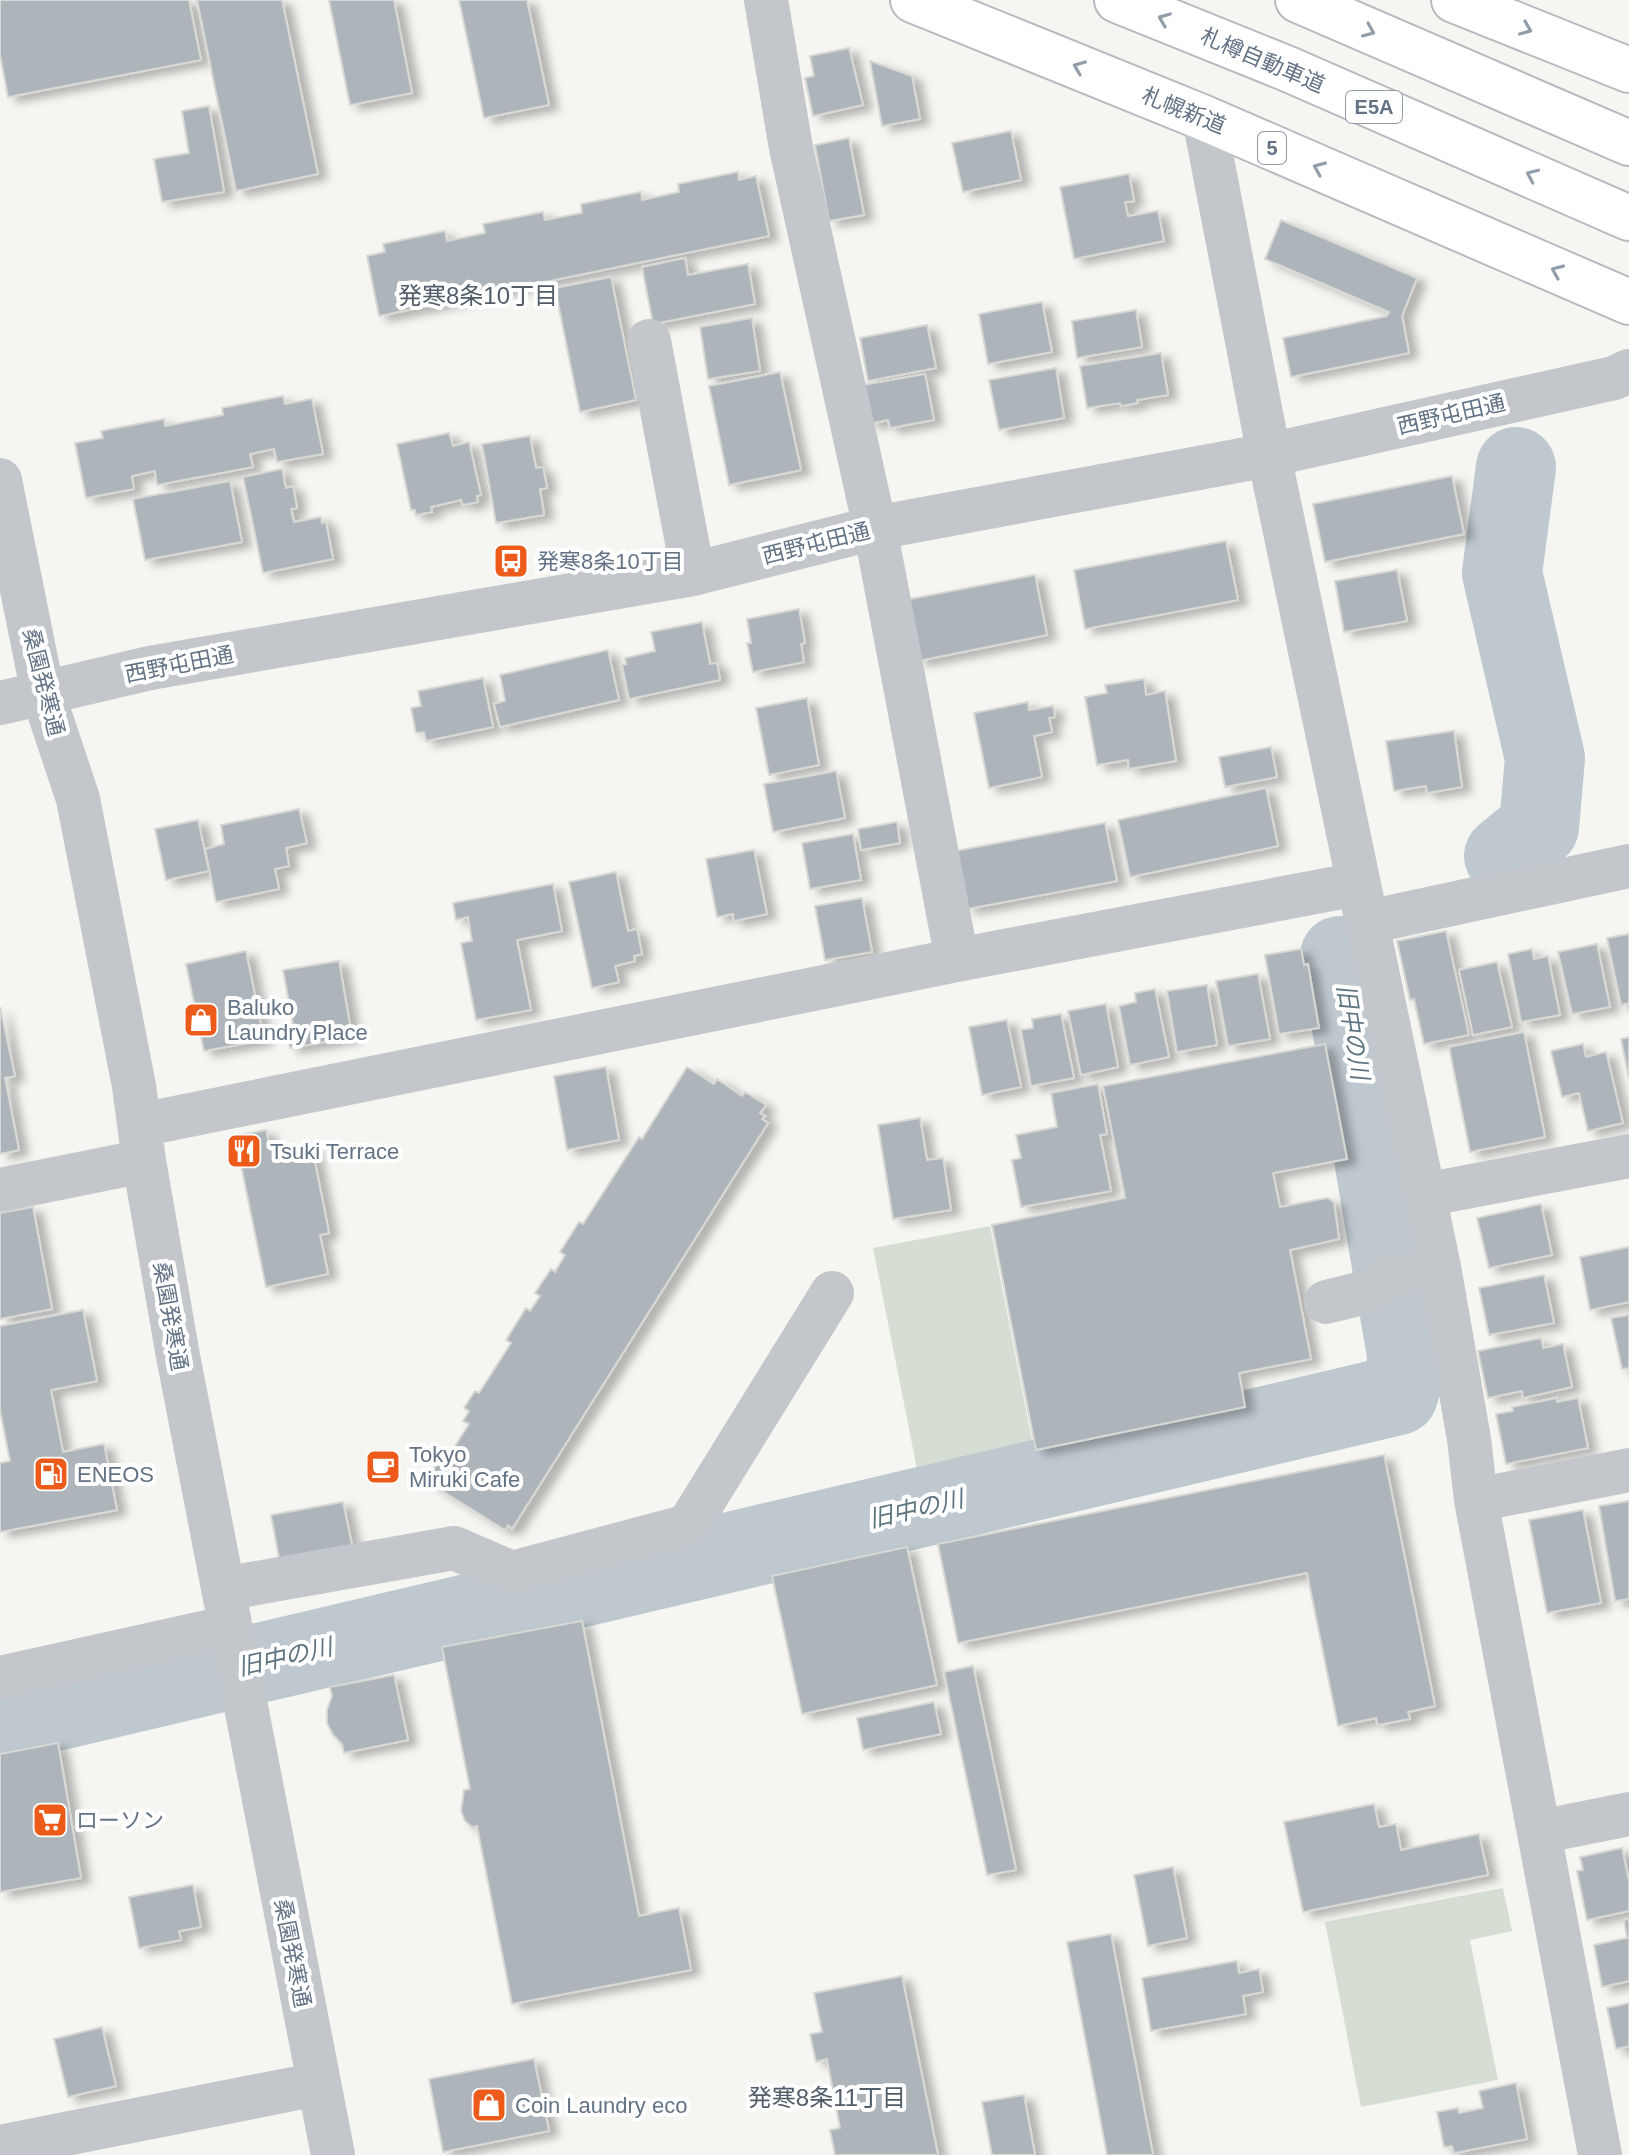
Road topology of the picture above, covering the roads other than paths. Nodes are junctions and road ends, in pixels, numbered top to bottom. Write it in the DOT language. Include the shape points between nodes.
graph roads {
  1 [pos="766,0"];
  2 [pos="913,0"];
  3 [pos="1117,0"];
  4 [pos="1298,0"];
  5 [pos="1454,0"];
  6 [pos="1629,70"];
  7 [pos="1204,118"];
  8 [pos="1629,143"];
  9 [pos="1629,218"];
  10 [pos="1629,302"];
  11 [pos="649,341"];
  12 [pos="1629,371"];
  13 [pos="1269,455"];
  14 [pos="0,481"];
  15 [pos="875,528"];
  16 [pos="693,574"];
  17 [pos="43,694"];
  18 [pos="0,703"];
  19 [pos="1629,866"];
  20 [pos="1363,903"];
  21 [pos="957,960"];
  22 [pos="142,1143"];
  23 [pos="1629,1156"];
  24 [pos="0,1190"];
  25 [pos="1424,1195"];
  26 [pos="1414,1272"];
  27 [pos="832,1293"];
  28 [pos="1326,1302"];
  29 [pos="1629,1470"];
  30 [pos="1476,1500"];
  31 [pos="229,1621"];
  32 [pos="0,1678"];
  33 [pos="1629,1814"];
  34 [pos="1539,1832"];
  35 [pos="318,2084"];
  36 [pos="0,2147"];
  37 [pos="333,2155"];
  38 [pos="1600,2155"];
  1 -- 15 [label="street" via="791,148"];
  7 -- 2 [label="highway, 札幌新道 / 5, one-way"];
  9 -- 3 [label="highway, 札樽自動車道 / E5A, one-way"];
  4 -- 8 [label="highway, one-way"];
  5 -- 6 [label="highway, one-way"];
  10 -- 7 [label="highway, 札幌新道 / 5, one-way"];
  7 -- 13 [label="street"];
  11 -- 16 [label="street"];
  12 -- 13 [label="street, 西野屯田通"];
  13 -- 15 [label="street, 西野屯田通"];
  13 -- 20 [label="street"];
  14 -- 17 [label="street, 桑園発寒通"];
  15 -- 16 [label="street, 西野屯田通"];
  15 -- 21 [label="street"];
  16 -- 17 [label="street, 西野屯田通" via="150,668"];
  17 -- 18 [label="street, 西野屯田通"];
  17 -- 22 [label="street, 桑園発寒通" via="78,799"];
  19 -- 20 [label="street"];
  20 -- 21 [label="street"];
  20 -- 25 [label="street"];
  21 -- 22 [label="street" via="405,1069"];
  22 -- 24 [label="street"];
  22 -- 31 [label="street, 桑園発寒通"];
  23 -- 25 [label="street"];
  25 -- 26 [label="street"];
  26 -- 28 [label="street" via="1375,1290"];
  26 -- 30 [label="street" via="1469,1439"];
  27 -- 31 [label="street" via="688,1526 512,1573 454,1548"];
  29 -- 30 [label="street"];
  30 -- 34 [label="street"];
  31 -- 32 [label="street"];
  31 -- 35 [label="street, 桑園発寒通"];
  33 -- 34 [label="street"];
  34 -- 38 [label="street"];
  35 -- 36 [label="street"];
  35 -- 37 [label="street, 桑園発寒通"];
}
